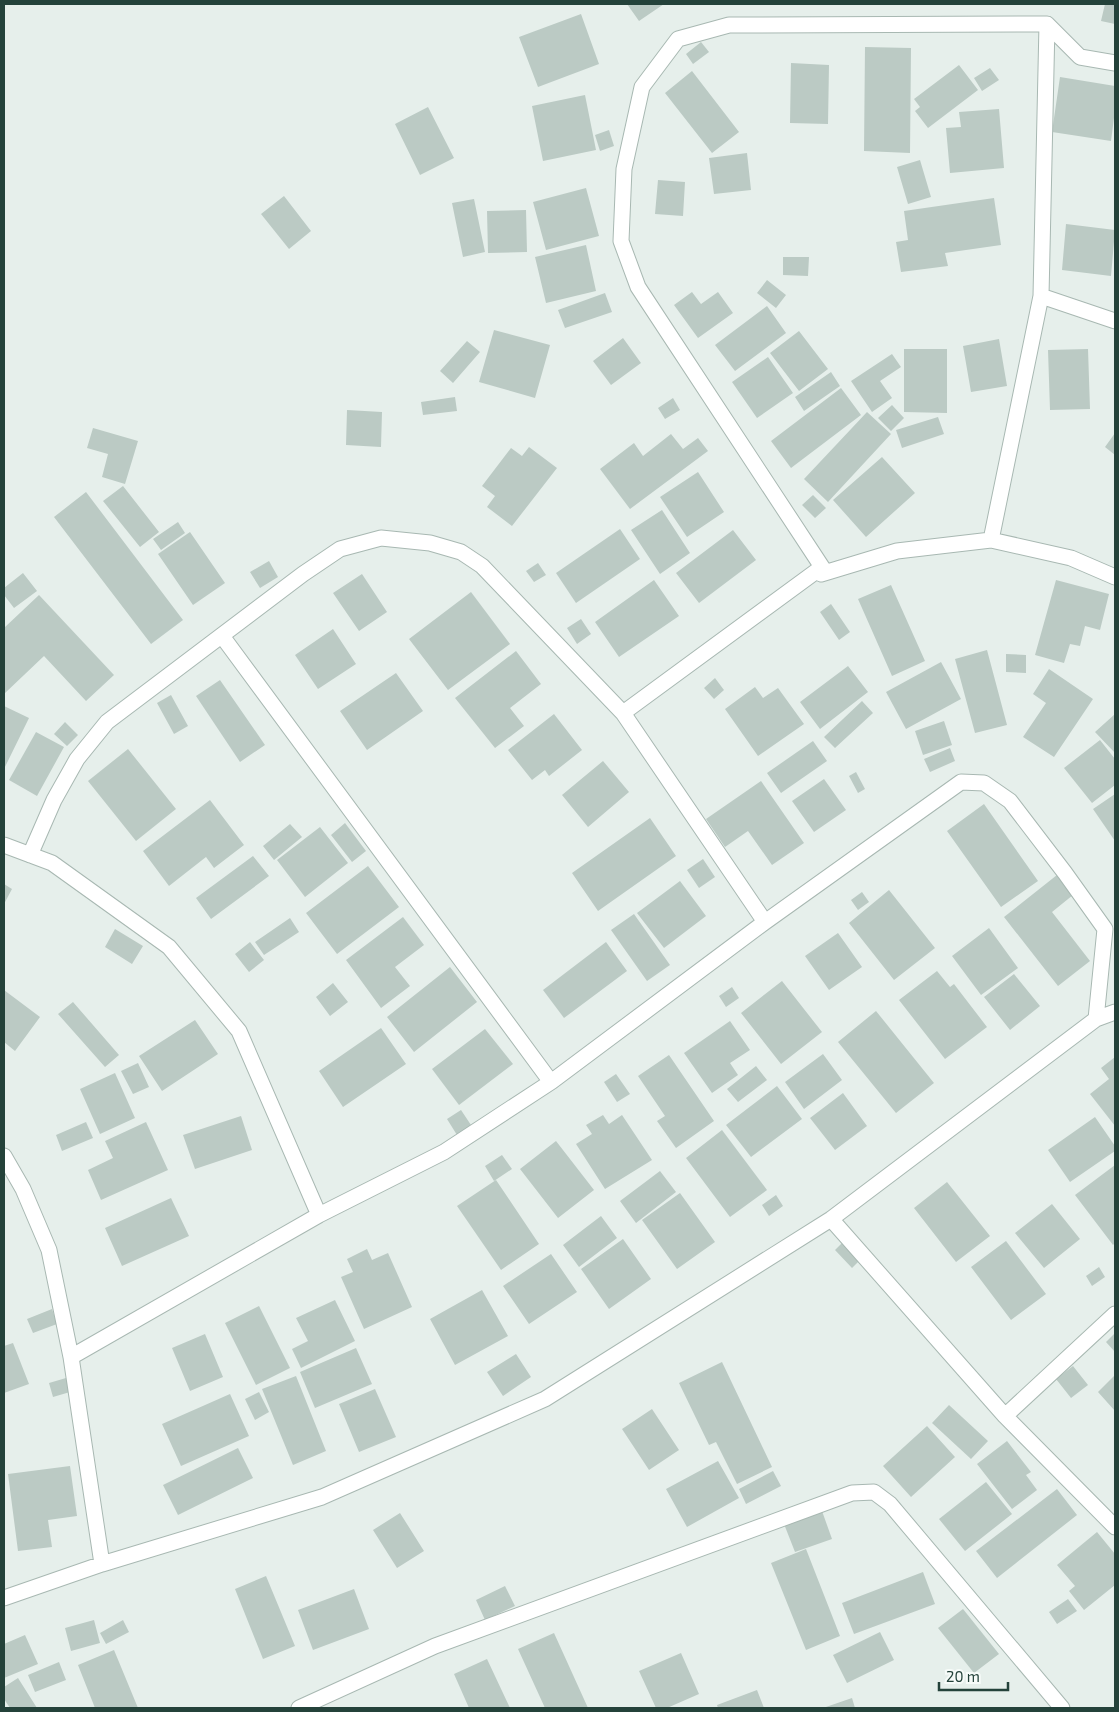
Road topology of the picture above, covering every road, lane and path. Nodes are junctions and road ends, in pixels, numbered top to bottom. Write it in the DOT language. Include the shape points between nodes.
graph roads {
  1 [pos="1047,24"];
  2 [pos="1115,63"];
  3 [pos="1041,296"];
  4 [pos="1115,321"];
  5 [pos="990,540"];
  6 [pos="822,567"];
  7 [pos="1115,577"];
  8 [pos="222,636"];
  9 [pos="623,713"];
  10 [pos="4,845"];
  11 [pos="30,855"];
  12 [pos="765,922"];
  13 [pos="1110,929"];
  14 [pos="1115,1012"];
  15 [pos="1096,1019"];
  16 [pos="551,1082"];
  17 [pos="4,1156"];
  18 [pos="319,1215"];
  19 [pos="831,1219"];
  20 [pos="1115,1314"];
  21 [pos="71,1357"];
  22 [pos="1005,1416"];
  23 [pos="1115,1526"];
  24 [pos="102,1564"];
  25 [pos="4,1598"];
  26 [pos="299,1708"];
  27 [pos="1060,1708"];
  1 -- 2 [label="street" via="1080,57"];
  1 -- 3 [label="street"];
  1 -- 6 [label="street" via="729,25 678,39 642,87 624,169 622,241 638,287"];
  3 -- 4 [label="street"];
  3 -- 5 [label="street"];
  5 -- 6 [label="street" via="897,551 821,574"];
  5 -- 7 [label="street" via="1071,558"];
  6 -- 9 [label="street"];
  8 -- 9 [label="street" via="340,549 381,538 430,543 461,552 482,566"];
  8 -- 11 [label="street" via="107,722 77,759 54,800"];
  8 -- 16 [label="street"];
  9 -- 12 [label="street"];
  10 -- 11 [label="street"];
  11 -- 18 [label="street" via="52,863 169,947 239,1031"];
  12 -- 13 [label="street" via="961,782 984,783 1010,801"];
  12 -- 16 [label="street"];
  13 -- 15 [label="street"];
  14 -- 15 [label="street"];
  15 -- 19 [label="street"];
  16 -- 18 [label="street" via="444,1152"];
  17 -- 21 [label="street" via="23,1189 49,1250"];
  18 -- 21 [label="street"];
  19 -- 22 [label="street"];
  19 -- 24 [label="street" via="545,1399 322,1497"];
  20 -- 22 [label="street"];
  21 -- 24 [label="street"];
  22 -- 23 [label="street"];
  24 -- 25 [label="street"];
  26 -- 27 [label="street" via="435,1646 852,1493 874,1492 890,1504"];
}
